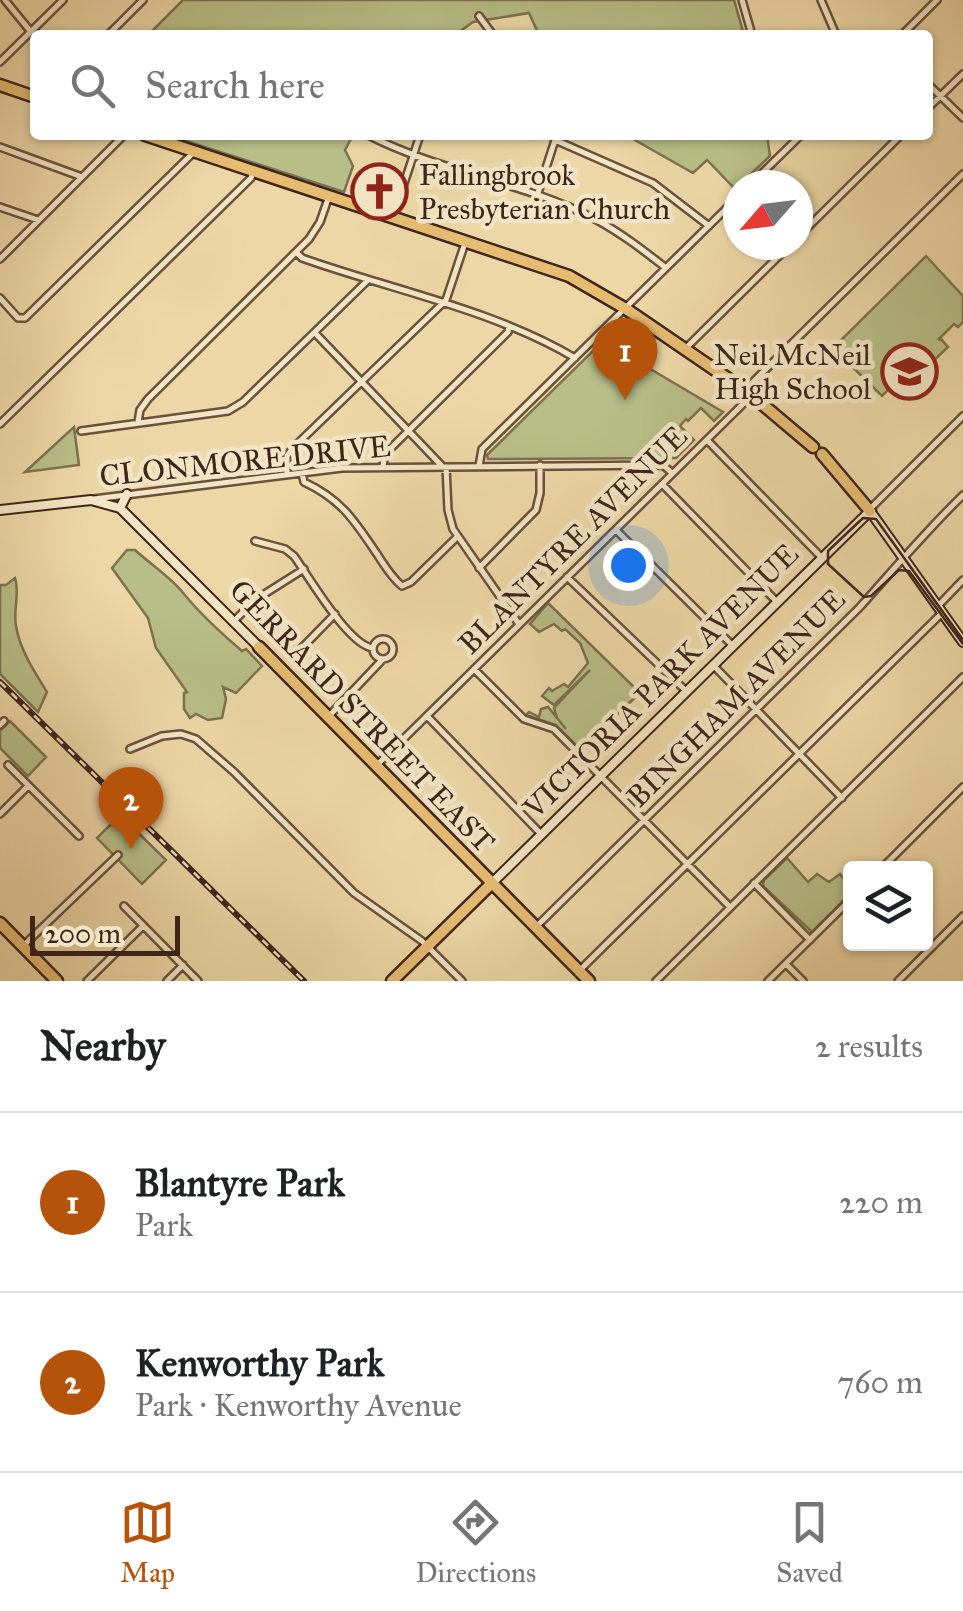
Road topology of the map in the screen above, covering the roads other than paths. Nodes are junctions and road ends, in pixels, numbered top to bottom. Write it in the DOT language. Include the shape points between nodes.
graph roads {
  1 [pos="6,0"];
  2 [pos="63,0"];
  3 [pos="143,0"];
  4 [pos="742,0"];
  5 [pos="820,0"];
  6 [pos="938,0"];
  7 [pos="479,16"];
  8 [pos="33,30"];
  9 [pos="113,30"];
  10 [pos="489,30"];
  11 [pos="751,30"];
  12 [pos="834,30"];
  13 [pos="907,30"];
  14 [pos="30,31"];
  15 [pos="30,33"];
  16 [pos="0,62"];
  17 [pos="963,74"];
  18 [pos="0,85"];
  19 [pos="933,89"];
  20 [pos="30,96"];
  21 [pos="941,96"];
  22 [pos="933,103"];
  23 [pos="963,118"];
  24 [pos="119,140"];
  25 [pos="159,140"];
  26 [pos="378,140"];
  27 [pos="418,140"];
  28 [pos="552,140"];
  29 [pos="557,140"];
  30 [pos="796,140"];
  31 [pos="896,140"];
  32 [pos="0,148"];
  33 [pos="194,152"];
  34 [pos="413,157"];
  35 [pos="765,170"];
  36 [pos="253,172"];
  37 [pos="963,174"];
  38 [pos="82,177"];
  39 [pos="329,196"];
  40 [pos="537,196"];
  41 [pos="0,207"];
  42 [pos="723,212"];
  43 [pos="393,217"];
  44 [pos="38,220"];
  45 [pos="813,222"];
  46 [pos="709,226"];
  47 [pos="466,240"];
  48 [pos="296,252"];
  49 [pos="0,259"];
  50 [pos="775,260"];
  51 [pos="666,268"];
  52 [pos="367,281"];
  53 [pos="0,298"];
  54 [pos="442,304"];
  55 [pos="626,308"];
  56 [pos="510,326"];
  57 [pos="315,334"];
  58 [pos="686,349"];
  59 [pos="575,358"];
  60 [pos="360,382"];
  61 [pos="749,393"];
  62 [pos="963,416"];
  63 [pos="138,422"];
  64 [pos="0,424"];
  65 [pos="80,430"];
  66 [pos="409,430"];
  67 [pos="707,440"];
  68 [pos="540,465"];
  69 [pos="382,466"];
  70 [pos="444,466"];
  71 [pos="479,466"];
  72 [pos="302,473"];
  73 [pos="672,473"];
  74 [pos="287,475"];
  75 [pos="662,484"];
  76 [pos="128,494"];
  77 [pos="963,495"];
  78 [pos="91,500"];
  79 [pos="120,508"];
  80 [pos="0,510"];
  81 [pos="870,510"];
  82 [pos="616,530"];
  83 [pos="458,537"];
  84 [pos="256,541"];
  85 [pos="822,558"];
  86 [pos="904,559"];
  87 [pos="479,568"];
  88 [pos="304,569"];
  89 [pos="567,577"];
  90 [pos="963,580"];
  91 [pos="776,601"];
  92 [pos="940,610"];
  93 [pos="335,614"];
  94 [pos="234,621"];
  95 [pos="519,624"];
  96 [pos="963,642"];
  97 [pos="732,646"];
  98 [pos="259,647"];
  99 [pos="373,648"];
  100 [pos="296,654"];
  101 [pos="383,659"];
  102 [pos="713,665"];
  103 [pos="474,669"];
  104 [pos="963,677"];
  105 [pos="686,691"];
  106 [pos="757,710"];
  107 [pos="427,716"];
  108 [pos="329,717"];
  109 [pos="130,748"];
  110 [pos="800,753"];
  111 [pos="377,765"];
  112 [pos="8,766"];
  113 [pos="600,776"];
  114 [pos="28,786"];
  115 [pos="963,787"];
  116 [pos="842,798"];
  117 [pos="0,814"];
  118 [pos="644,820"];
  119 [pos="541,834"];
  120 [pos="78,836"];
  121 [pos="118,855"];
  122 [pos="889,861"];
  123 [pos="686,864"];
  124 [pos="491,884"];
  125 [pos="754,884"];
  126 [pos="124,906"];
  127 [pos="730,907"];
  128 [pos="843,907"];
  129 [pos="963,917"];
  130 [pos="1,924"];
  131 [pos="143,926"];
  132 [pos="535,929"];
  133 [pos="810,940"];
  134 [pos="23,946"];
  135 [pos="428,946"];
  136 [pos="786,964"];
  137 [pos="183,966"];
  138 [pos="579,971"];
  139 [pos="50,979"];
  140 [pos="87,981"];
  141 [pos="167,981"];
  142 [pos="198,981"];
  143 [pos="392,981"];
  144 [pos="462,981"];
  145 [pos="589,981"];
  146 [pos="656,981"];
  147 [pos="768,981"];
  148 [pos="802,981"];
  149 [pos="898,981"];
  1 -- 14 [label="street"];
  2 -- 8 [label="street"];
  3 -- 9 [label="street"];
  4 -- 11 [label="street"];
  5 -- 12 [label="street"];
  6 -- 13 [label="street"];
  7 -- 10 [label="street"];
  15 -- 16 [label="street"];
  17 -- 21 [label="street"];
  18 -- 20 [label="main road"];
  19 -- 21 [label="street"];
  21 -- 22 [label="street"];
  21 -- 23 [label="street"];
  24 -- 38 [label="street"];
  25 -- 33 [label="main road"];
  26 -- 34 [label="street"];
  27 -- 34 [label="street"];
  28 -- 40 [label="street"];
  29 -- 46 [label="street" via="653,184"];
  30 -- 35 [label="street"];
  31 -- 45 [label="street"];
  32 -- 38 [label="street"];
  33 -- 36 [label="main road"];
  33 -- 53 [label="street" via="22,320"];
  34 -- 40 [label="street"];
  34 -- 43 [label="street"];
  36 -- 39 [label="main road"];
  36 -- 64 [label="street"];
  37 -- 61 [label="street, BLANTYRE AVENUE" via="752,382"];
  38 -- 44 [label="street"];
  39 -- 43 [label="main road"];
  39 -- 48 [label="street" via="320,222"];
  40 -- 51 [label="street" via="594,218"];
  41 -- 44 [label="street"];
  42 -- 46 [label="street"];
  43 -- 47 [label="main road"];
  44 -- 49 [label="street"];
  46 -- 51 [label="street"];
  47 -- 54 [label="street"];
  47 -- 55 [label="main road" via="569,276"];
  48 -- 52 [label="street"];
  48 -- 63 [label="street" via="148,398"];
  50 -- 58 [label="street"];
  51 -- 55 [label="street"];
  52 -- 54 [label="street"];
  52 -- 57 [label="street"];
  54 -- 56 [label="street"];
  54 -- 60 [label="street"];
  55 -- 58 [label="main road"];
  55 -- 59 [label="street"];
  56 -- 59 [label="street"];
  56 -- 66 [label="street"];
  57 -- 60 [label="street"];
  57 -- 63 [label="street" via="228,411"];
  58 -- 61 [label="main road"];
  59 -- 71 [label="street" via="482,450"];
  60 -- 66 [label="street"];
  60 -- 74 [label="street" via="292,450"];
  61 -- 67 [label="street, BLANTYRE AVENUE"];
  61 -- 81 [label="main road" via="836,466"];
  62 -- 81 [label="street, VICTORIA PARK AVENUE"];
  63 -- 65 [label="street"];
  66 -- 69 [label="street" via="383,456"];
  66 -- 70 [label="street"];
  67 -- 73 [label="street, BLANTYRE AVENUE"];
  67 -- 85 [label="street"];
  68 -- 71 [label="street, CLONMORE DRIVE"];
  68 -- 73 [label="street, CLONMORE DRIVE" via="663,465"];
  68 -- 87 [label="street" via="536,510"];
  69 -- 70 [label="street, CLONMORE DRIVE"];
  69 -- 72 [label="street, CLONMORE DRIVE"];
  70 -- 71 [label="street, CLONMORE DRIVE"];
  70 -- 83 [label="street"];
  72 -- 74 [label="street, CLONMORE DRIVE"];
  72 -- 83 [label="street" via="304,482 344,506 402,586"];
  73 -- 75 [label="street, BLANTYRE AVENUE"];
  74 -- 76 [label="street, CLONMORE DRIVE"];
  75 -- 82 [label="street, BLANTYRE AVENUE"];
  75 -- 91 [label="street"];
  76 -- 78 [label="street, CLONMORE DRIVE"];
  76 -- 79 [label="street"];
  77 -- 86 [label="street, BINGHAM AVENUE"];
  78 -- 79 [label="street, GERRARD STREET EAST"];
  78 -- 80 [label="street, CLONMORE DRIVE"];
  79 -- 94 [label="street, GERRARD STREET EAST"];
  81 -- 85 [label="street, VICTORIA PARK AVENUE"];
  81 -- 86 [label="street"];
  82 -- 89 [label="street, BLANTYRE AVENUE"];
  82 -- 97 [label="street"];
  83 -- 87 [label="street"];
  84 -- 88 [label="street" via="285,549"];
  85 -- 91 [label="street, VICTORIA PARK AVENUE"];
  86 -- 92 [label="street"];
  86 -- 106 [label="street, BINGHAM AVENUE"];
  87 -- 95 [label="street"];
  88 -- 93 [label="street"];
  88 -- 94 [label="street"];
  89 -- 95 [label="street, BLANTYRE AVENUE"];
  89 -- 105 [label="street"];
  90 -- 92 [label="street"];
  91 -- 97 [label="street, VICTORIA PARK AVENUE"];
  92 -- 96 [label="street"];
  92 -- 110 [label="street"];
  93 -- 99 [label="street" via="364,647"];
  93 -- 100 [label="street"];
  94 -- 98 [label="street, GERRARD STREET EAST"];
  95 -- 103 [label="street, BLANTYRE AVENUE"];
  97 -- 102 [label="street, VICTORIA PARK AVENUE"];
  98 -- 108 [label="main road, GERRARD STREET EAST"];
  99 -- 101 [label="street"];
  99 -- 101 [label="street" via="390,642 392,652"];
  101 -- 108 [label="street"];
  102 -- 105 [label="street, VICTORIA PARK AVENUE"];
  102 -- 106 [label="street"];
  103 -- 107 [label="street, BLANTYRE AVENUE"];
  103 -- 113 [label="street" via="522,718 553,728"];
  104 -- 116 [label="street"];
  105 -- 113 [label="street, VICTORIA PARK AVENUE"];
  106 -- 110 [label="street"];
  106 -- 118 [label="street, BINGHAM AVENUE"];
  107 -- 111 [label="street, BLANTYRE AVENUE"];
  107 -- 119 [label="street"];
  108 -- 111 [label="main road, GERRARD STREET EAST"];
  109 -- 135 [label="street" via="162,736 196,739 354,892"];
  110 -- 116 [label="street"];
  110 -- 123 [label="street"];
  111 -- 124 [label="main road, GERRARD STREET EAST"];
  112 -- 114 [label="street"];
  113 -- 118 [label="street"];
  113 -- 119 [label="street, VICTORIA PARK AVENUE"];
  114 -- 117 [label="street"];
  114 -- 120 [label="street"];
  115 -- 122 [label="street"];
  116 -- 125 [label="street"];
  118 -- 123 [label="street"];
  118 -- 132 [label="street, BINGHAM AVENUE"];
  119 -- 124 [label="street, VICTORIA PARK AVENUE"];
  121 -- 134 [label="street"];
  123 -- 127 [label="street"];
  123 -- 138 [label="street"];
  124 -- 132 [label="main road, GERRARD STREET EAST"];
  124 -- 135 [label="main road, VICTORIA PARK AVENUE"];
  125 -- 127 [label="street"];
  125 -- 133 [label="street"];
  126 -- 131 [label="street"];
  127 -- 146 [label="street"];
  128 -- 133 [label="street"];
  129 -- 149 [label="street"];
  130 -- 134 [label="main road"];
  131 -- 137 [label="street"];
  131 -- 140 [label="street"];
  132 -- 138 [label="main road, GERRARD STREET EAST"];
  133 -- 136 [label="street"];
  134 -- 139 [label="main road"];
  135 -- 143 [label="main road, VICTORIA PARK AVENUE"];
  135 -- 144 [label="street"];
  136 -- 147 [label="street"];
  136 -- 148 [label="street"];
  137 -- 141 [label="street"];
  137 -- 142 [label="street"];
  138 -- 145 [label="main road, GERRARD STREET EAST"];
}
